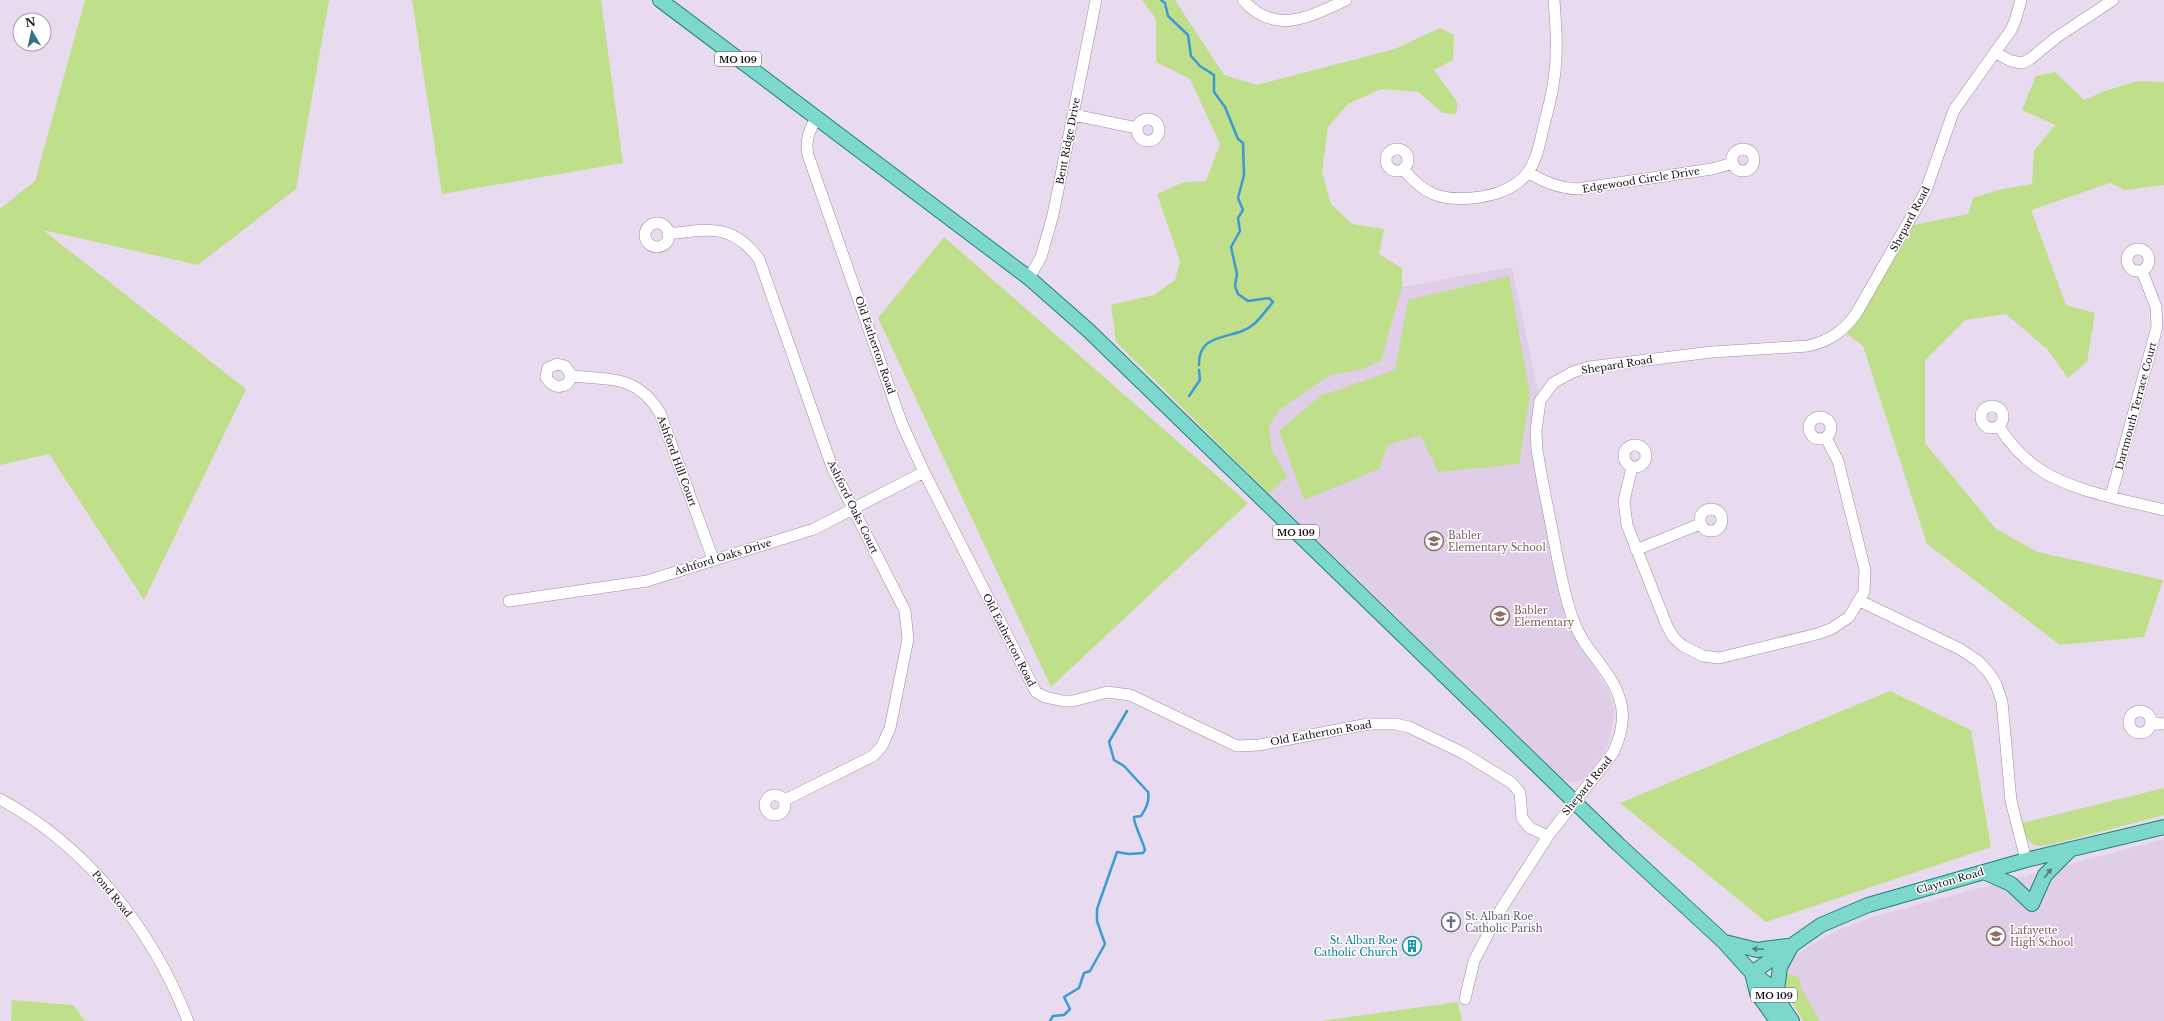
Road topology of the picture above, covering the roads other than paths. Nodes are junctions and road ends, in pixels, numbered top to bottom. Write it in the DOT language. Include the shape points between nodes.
graph roads {
  1 [pos="660,0"];
  2 [pos="1096,0"];
  3 [pos="1243,0"];
  4 [pos="1346,0"];
  5 [pos="1554,0"];
  6 [pos="2021,0"];
  7 [pos="2113,0"];
  8 [pos="1996,53"];
  9 [pos="1074,115"];
  10 [pos="816,118"];
  11 [pos="1137,128"];
  12 [pos="1732,164"];
  13 [pos="1404,169"];
  14 [pos="1528,172"];
  15 [pos="668,234"];
  16 [pos="2142,271"];
  17 [pos="1029,278"];
  18 [pos="572,376"];
  19 [pos="1998,427"];
  20 [pos="1826,438"];
  21 [pos="1632,467"];
  22 [pos="924,472"];
  23 [pos="2111,496"];
  24 [pos="853,510"];
  25 [pos="2164,510"];
  26 [pos="1700,524"];
  27 [pos="1636,550"];
  28 [pos="713,559"];
  29 [pos="509,601"];
  30 [pos="1860,601"];
  31 [pos="2151,722"];
  32 [pos="2164,724"];
  33 [pos="0,799"];
  34 [pos="785,800"];
  35 [pos="1574,801"];
  36 [pos="2164,827"];
  37 [pos="1548,836"];
  38 [pos="2071,849"];
  39 [pos="2026,860"];
  40 [pos="1984,872"];
  41 [pos="1724,942"];
  42 [pos="1792,946"];
  43 [pos="1752,973"];
  44 [pos="1776,998"];
  45 [pos="1465,1000"];
  46 [pos="188,1021"];
  47 [pos="1777,1021"];
  48 [pos="1792,1021"];
  1 -- 10 [label="main road, MO 109"];
  2 -- 9 [label="street, Bent Ridge Drive"];
  3 -- 4 [label="street" via="1261,15 1290,21 1316,14"];
  5 -- 14 [label="street" via="1557,40 1554,81 1536,156"];
  6 -- 8 [label="street, Shepard Road" via="2015,21"];
  7 -- 8 [label="street" via="2022,63 2011,61"];
  8 -- 35 [label="street, Shepard Road" via="1980,71 1954,110 1925,192 1856,314 1836,336 1808,346 1712,352 1589,367 1560,378 1544,394 1538,413 1537,449 1567,602 1584,643 1607,672 1620,697 1622,711 1619,739 1613,753"];
  9 -- 11 [label="street"];
  9 -- 17 [label="street, Bent Ridge Drive" via="1048,235 1041,257"];
  10 -- 17 [label="main road, MO 109"];
  10 -- 22 [label="street, Old Eatherton Road" via="806,143 808,155 902,424"];
  12 -- 14 [label="street, Edgewood Circle Drive" via="1577,189 1561,188"];
  13 -- 14 [label="street" via="1416,185 1440,197 1457,199 1499,194"];
  15 -- 24 [label="street, Ashford Oaks Court" via="704,229 725,232 745,242 759,259 830,461"];
  16 -- 23 [label="street, Dartmouth Terrace Court" via="2156,307 2157,327"];
  17 -- 35 [label="main road, MO 109" via="1115,355"];
  18 -- 28 [label="street, Ashford Hill Court" via="627,382 636,386 652,401 660,413"];
  19 -- 23 [label="street" via="2023,456 2043,472 2066,483"];
  20 -- 30 [label="street" via="1838,461 1864,561 1865,581"];
  21 -- 27 [label="street" via="1624,501 1627,525"];
  22 -- 24 [label="street, Ashford Oaks Drive"];
  22 -- 37 [label="street, Old Eatherton Road" via="1032,686 1045,697 1073,701 1107,692 1125,694 1237,746 1259,745 1368,724 1409,727 1463,753 1512,783 1520,793 1522,818 1530,828"];
  23 -- 25 [label="street"];
  24 -- 28 [label="street, Ashford Oaks Drive" via="814,529"];
  24 -- 34 [label="street, Ashford Oaks Court" via="904,611 908,626 908,639 890,728 882,746 873,756"];
  26 -- 27 [label="street"];
  27 -- 30 [label="street" via="1670,633 1683,646 1703,656 1727,657 1831,630 1849,617"];
  28 -- 29 [label="street, Ashford Oaks Drive" via="648,581"];
  30 -- 39 [label="street" via="1960,649 1978,661 1992,679 2002,702 2012,801"];
  31 -- 32 [label="street"];
  33 -- 46 [label="street, Pond Road" via="62,840 96,872 142,932 171,983"];
  35 -- 37 [label="street, Shepard Road"];
  35 -- 41 [label="main road, MO 109"];
  36 -- 38 [label="main road, Clayton Road"];
  37 -- 45 [label="street, Shepard Road" via="1501,909 1481,946 1470,976"];
  38 -- 39 [label="main road, Clayton Road"];
  40 -- 38 [label="main road, one-way" via="2011,884 2032,904 2046,875"];
  39 -- 40 [label="main road, Clayton Road"];
  40 -- 42 [label="main road, Clayton Road" via="1863,907 1821,925"];
  42 -- 41 [label="main road, one-way" via="1757,950"];
  41 -- 43 [label="main road, MO 109"];
  42 -- 43 [label="main road, Clayton Road"];
  42 -- 44 [label="main road" via="1780,967"];
  43 -- 44 [label="main road, MO 109" via="1767,984"];
  43 -- 47 [label="main road, MO 109" via="1757,993"];
  44 -- 48 [label="main road, MO 109"];
}
